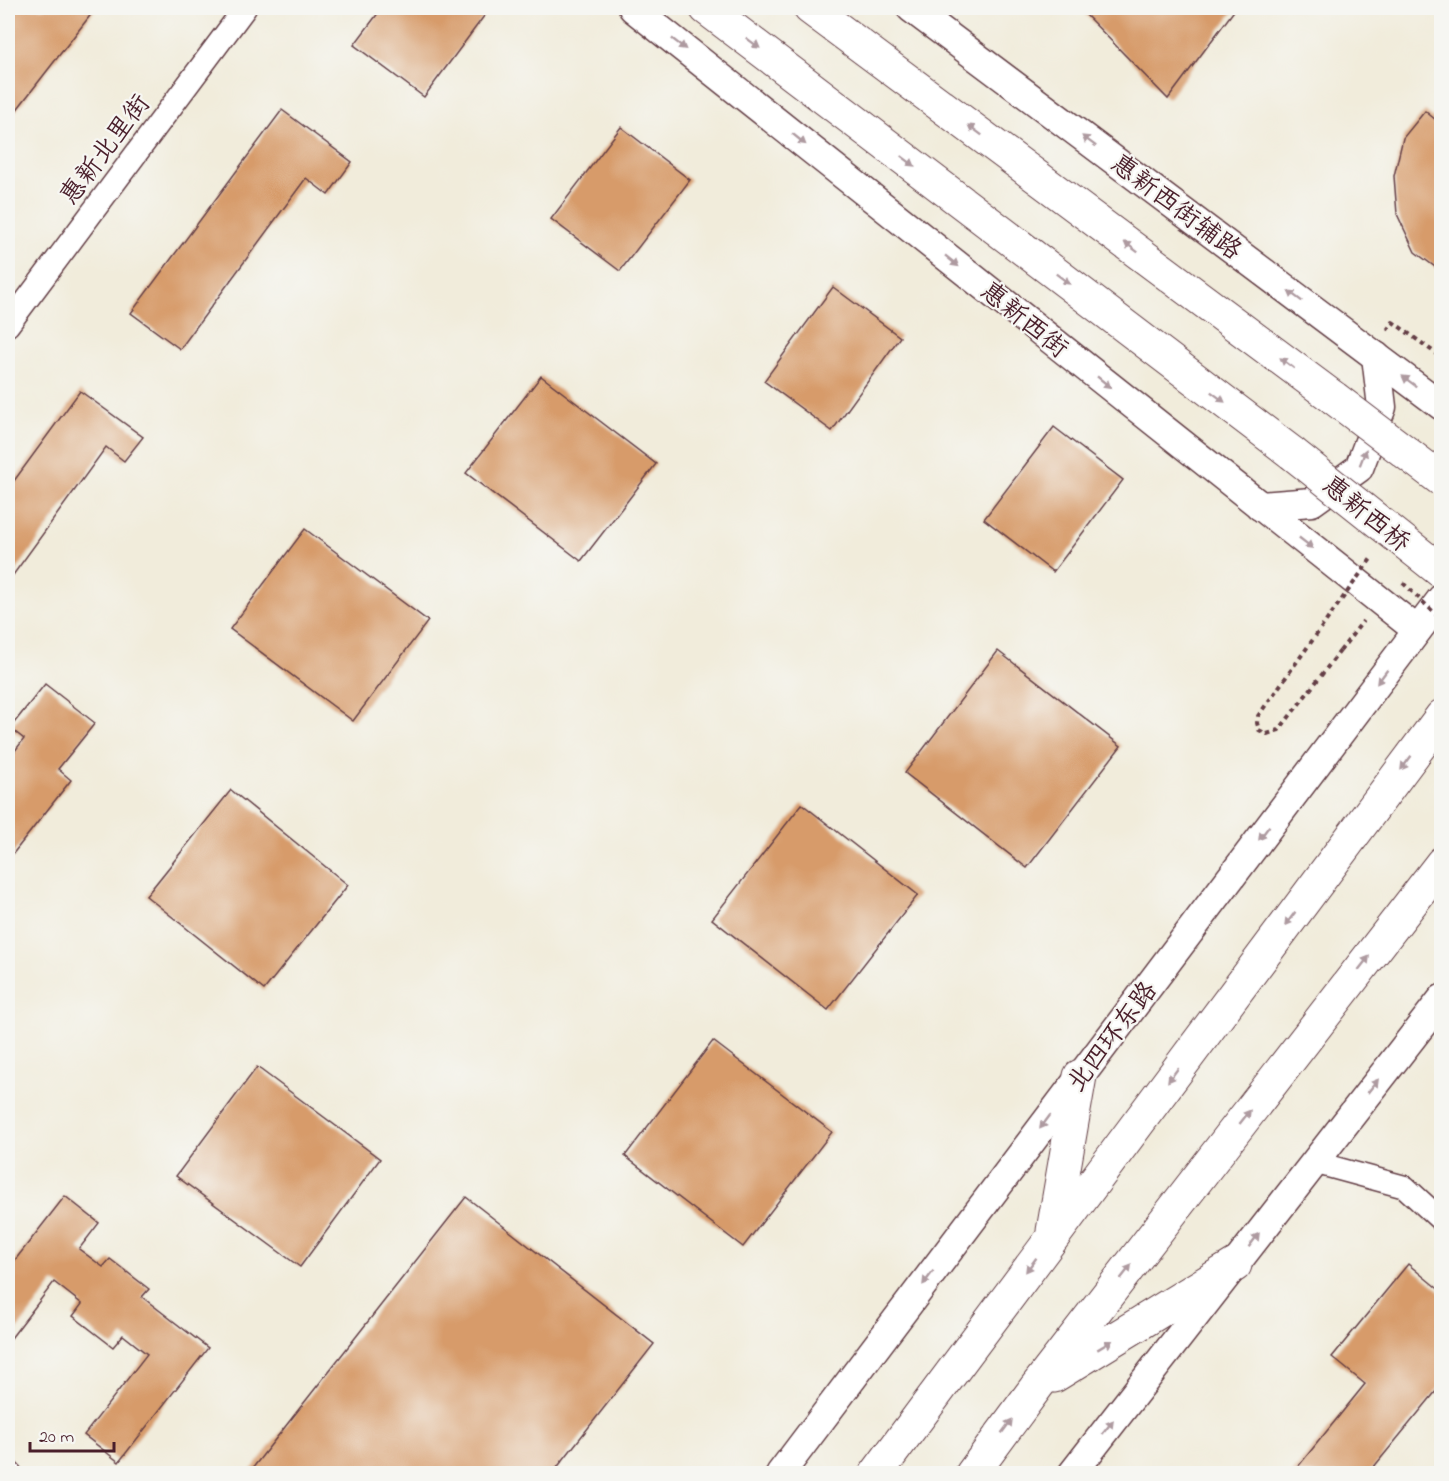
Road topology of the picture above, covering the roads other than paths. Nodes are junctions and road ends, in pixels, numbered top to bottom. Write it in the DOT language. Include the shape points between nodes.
graph roads {
  1 [pos="245,8"];
  2 [pos="633,8"];
  3 [pos="706,8"];
  4 [pos="810,8"];
  5 [pos="912,8"];
  6 [pos="8,325"];
  7 [pos="1376,356"];
  8 [pos="1442,406"];
  9 [pos="1292,453"];
  10 [pos="1442,480"];
  11 [pos="1260,506"];
  12 [pos="1442,573"];
  13 [pos="1442,598"];
  14 [pos="1429,625"];
  15 [pos="1442,716"];
  16 [pos="1442,863"];
  17 [pos="1442,999"];
  18 [pos="1080,1076"];
  19 [pos="1313,1162"];
  20 [pos="1442,1221"];
  21 [pos="1052,1237"];
  22 [pos="1235,1265"];
  23 [pos="1037,1386"];
  24 [pos="8,1471"];
  25 [pos="11,1473"];
  26 [pos="780,1473"];
  27 [pos="876,1473"];
  28 [pos="972,1473"];
  29 [pos="1072,1473"];
  1 -- 6 [label="street, 惠新北里街"];
  2 -- 11 [label="street, 惠新西街, one-way"];
  3 -- 9 [label="main road, 惠新西街, one-way"];
  10 -- 4 [label="main road, one-way, bridge"];
  7 -- 5 [label="street, 惠新西街辅路, one-way"];
  8 -- 7 [label="street, 惠新西街辅路, one-way"];
  11 -- 7 [label="street, one-way" via="1312,502 1359,468 1382,407"];
  9 -- 12 [label="main road, 惠新西桥, bridge"];
  11 -- 14 [label="street, 惠新西街, one-way" via="1378,600"];
  13 -- 14 [label="street, 北四环东路"];
  14 -- 18 [label="street, 北四环东路, one-way"];
  15 -- 21 [label="main road, one-way"];
  23 -- 16 [label="main road, one-way"];
  19 -- 17 [label="street, one-way"];
  18 -- 21 [label="main road"];
  18 -- 26 [label="street, 北四环东路, one-way"];
  19 -- 20 [label="street" via="1404,1187"];
  22 -- 19 [label="street, one-way"];
  21 -- 27 [label="main road, one-way"];
  23 -- 22 [label="main road, one-way"];
  29 -- 22 [label="street, one-way"];
  28 -- 23 [label="main road, one-way"];
  24 -- 25 [label="street"];
}
